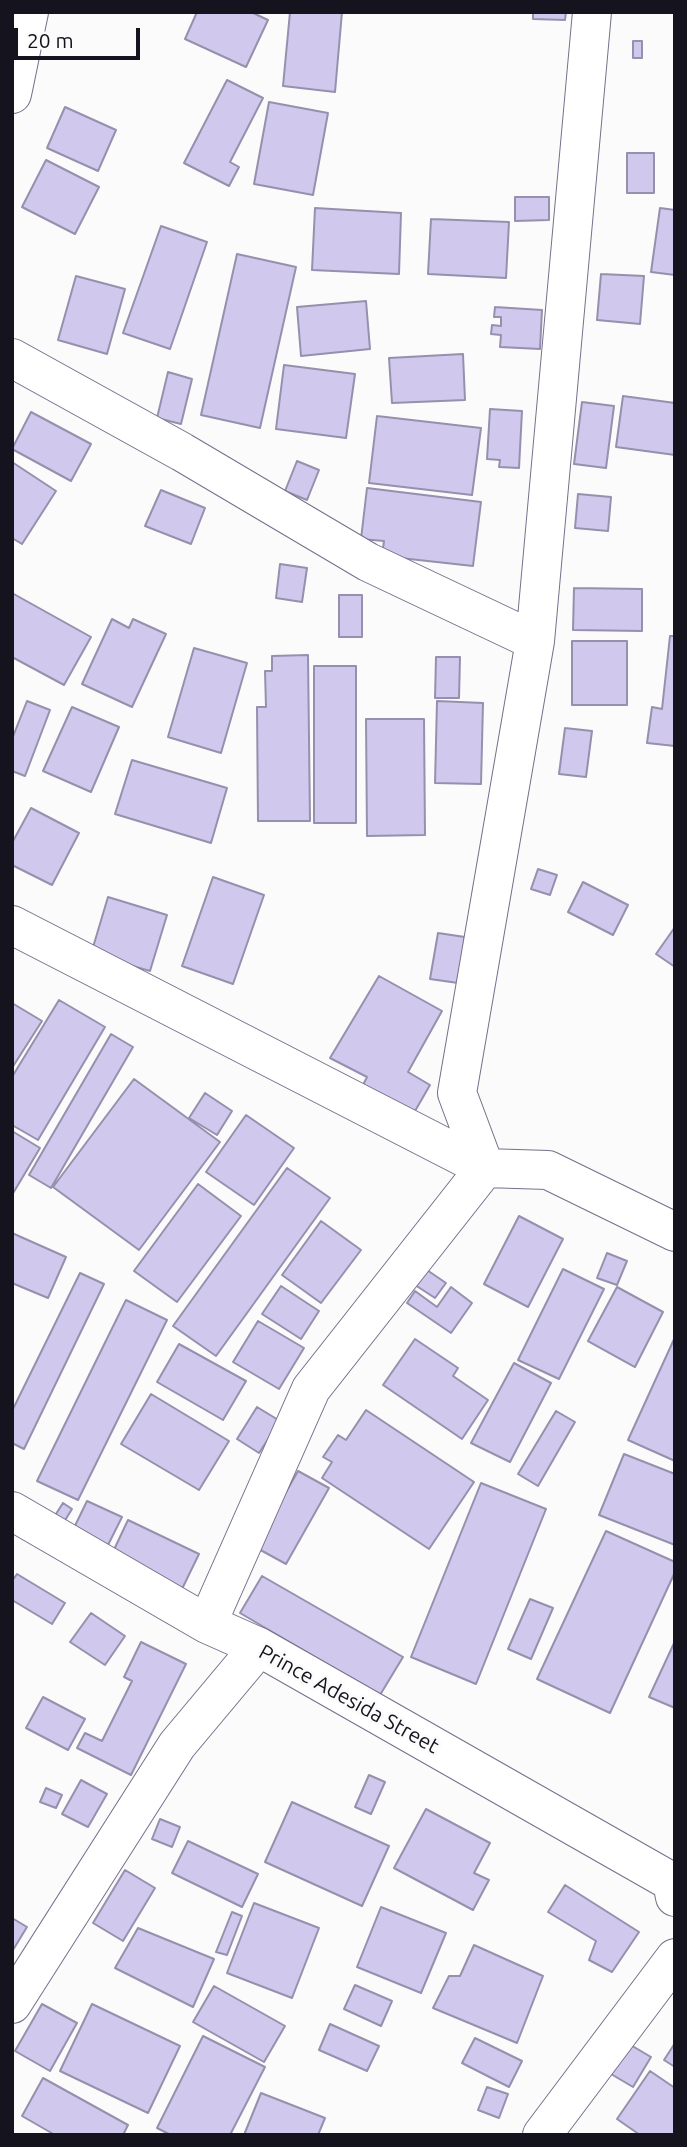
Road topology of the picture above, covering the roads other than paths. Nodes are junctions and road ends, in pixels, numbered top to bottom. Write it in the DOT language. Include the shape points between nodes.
graph roads {
  1 [pos="29,12"];
  2 [pos="592,12"];
  3 [pos="12,94"];
  4 [pos="12,358"];
  5 [pos="535,641"];
  6 [pos="12,925"];
  7 [pos="485,1168"];
  8 [pos="675,1232"];
  9 [pos="12,1510"];
  10 [pos="207,1624"];
  11 [pos="260,1647"];
  12 [pos="675,1897"];
  13 [pos="675,1958"];
  14 [pos="12,2004"];
  15 [pos="542,2135"];
  1 -- 3 [label="street"];
  2 -- 5 [label="street"];
  4 -- 5 [label="street" via="368,562"];
  5 -- 7 [label="street" via="457,1093"];
  6 -- 7 [label="street"];
  7 -- 8 [label="street" via="548,1170"];
  7 -- 10 [label="street" via="311,1390"];
  9 -- 10 [label="street, Prince Adesida Street"];
  10 -- 11 [label="street, Prince Adesida Street"];
  11 -- 12 [label="street, Prince Adesida Street" via="672,1882"];
  11 -- 14 [label="street" via="177,1745"];
  13 -- 15 [label="street"];
}
